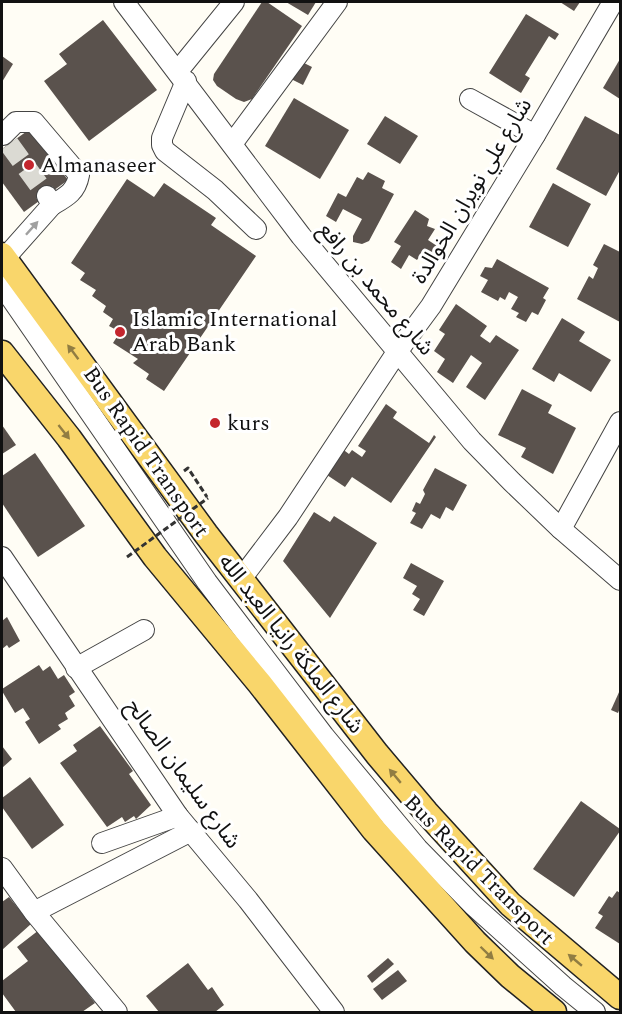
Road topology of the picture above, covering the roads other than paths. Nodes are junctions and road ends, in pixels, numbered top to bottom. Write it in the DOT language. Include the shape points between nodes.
graph roads {
  1 [pos="124,2"];
  2 [pos="234,2"];
  3 [pos="337,2"];
  4 [pos="613,2"];
  5 [pos="182,76"];
  6 [pos="470,99"];
  7 [pos="535,135"];
  8 [pos="5,138"];
  9 [pos="232,144"];
  10 [pos="256,229"];
  11 [pos="3,257"];
  12 [pos="2,285"];
  13 [pos="2,300"];
  14 [pos="397,352"];
  15 [pos="2,353"];
  16 [pos="621,422"];
  17 [pos="561,529"];
  18 [pos="164,530"];
  19 [pos="2,557"];
  20 [pos="241,579"];
  21 [pos="621,580"];
  22 [pos="144,630"];
  23 [pos="76,668"];
  24 [pos="178,816"];
  25 [pos="191,831"];
  26 [pos="102,843"];
  27 [pos="2,868"];
  28 [pos="34,912"];
  29 [pos="621,997"];
  30 [pos="117,1012"];
  31 [pos="334,1012"];
  32 [pos="554,1012"];
  33 [pos="584,1012"];
  34 [pos="595,1012"];
  1 -- 5 [label="street, شارع محمد بن رافع"];
  2 -- 5 [label="street"];
  3 -- 9 [label="street"];
  4 -- 7 [label="street, شارع علي نويران الخوالدة"];
  5 -- 9 [label="street, شارع محمد بن رافع"];
  5 -- 10 [label="street" via="162,145"];
  6 -- 7 [label="street"];
  7 -- 14 [label="street, شارع علي نويران الخوالدة" via="449,277"];
  11 -- 8 [label="street, one-way" via="49,200 74,192 79,175 34,122 16,122"];
  9 -- 14 [label="street, شارع محمد بن رافع" via="301,236"];
  20 -- 11 [label="main road, شارع الملكة رانيا العبد الله, one-way"];
  12 -- 18 [label="street, Bus Rapid Transport"];
  13 -- 18 [label="street, Bus Rapid Transport"];
  14 -- 17 [label="street, شارع محمد بن رافع" via="472,441"];
  14 -- 20 [label="street, شارع علي نويران الخوالدة" via="288,517"];
  15 -- 32 [label="main road, one-way" via="154,557 374,830 475,942"];
  16 -- 17 [label="street"];
  17 -- 21 [label="street, شارع محمد بن رافع"];
  18 -- 33 [label="street, Bus Rapid Transport" via="198,584 405,847 463,908"];
  18 -- 34 [label="street, Bus Rapid Transport" via="324,736 418,849 473,905"];
  19 -- 23 [label="street, شارع سليمان الصالح"];
  29 -- 20 [label="main road, شارع الملكة رانيا العبد الله, one-way" via="510,904 464,854 377,754"];
  22 -- 23 [label="street"];
  23 -- 24 [label="street, شارع سليمان الصالح"];
  24 -- 25 [label="street, شارع سليمان الصالح"];
  24 -- 26 [label="street"];
  25 -- 28 [label="street"];
  25 -- 31 [label="street, شارع سليمان الصالح"];
  27 -- 28 [label="street"];
  28 -- 30 [label="street"];
}
